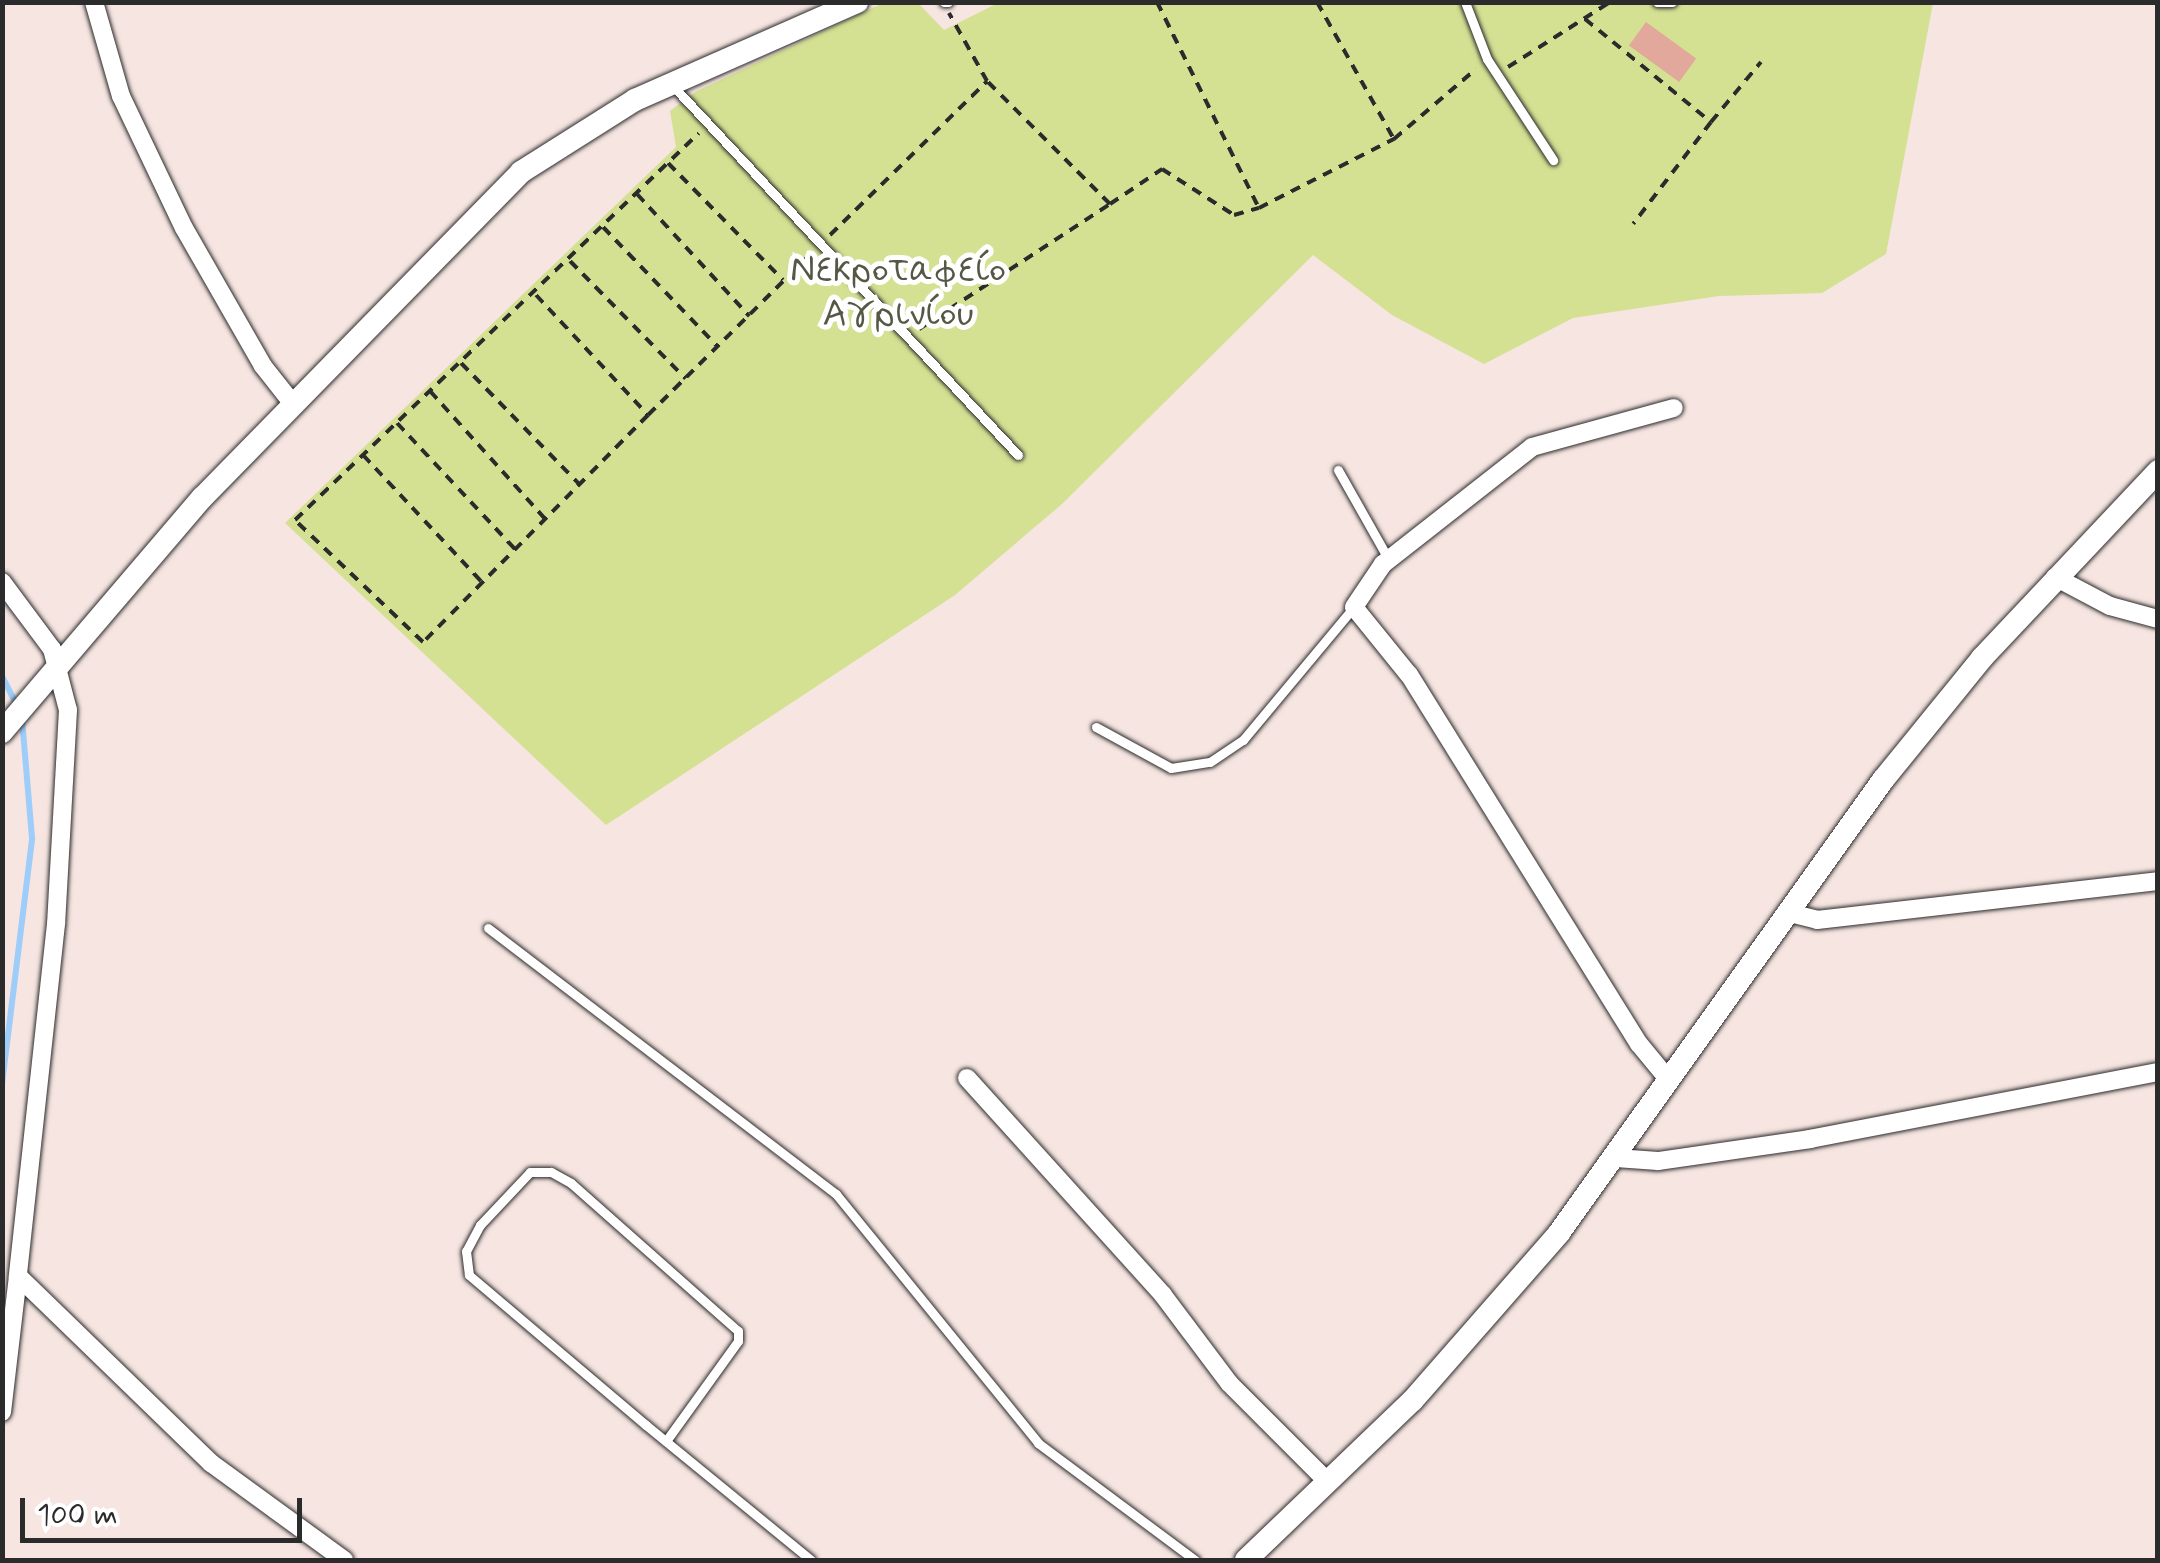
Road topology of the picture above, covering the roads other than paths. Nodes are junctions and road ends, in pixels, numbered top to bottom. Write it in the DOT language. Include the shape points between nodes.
graph roads {
  1 [pos="94,2"];
  2 [pos="857,2"];
  3 [pos="1464,2"];
  4 [pos="1657,2"];
  5 [pos="1672,2"];
  6 [pos="671,84"];
  7 [pos="1553,160"];
  8 [pos="294,404"];
  9 [pos="1674,408"];
  10 [pos="1018,455"];
  11 [pos="1338,470"];
  12 [pos="2158,471"];
  13 [pos="1389,560"];
  14 [pos="2055,577"];
  15 [pos="2,582"];
  16 [pos="1354,607"];
  17 [pos="2158,618"];
  18 [pos="59,666"];
  19 [pos="8,726"];
  20 [pos="1096,727"];
  21 [pos="2158,881"];
  22 [pos="1786,912"];
  23 [pos="488,928"];
  24 [pos="2158,1072"];
  25 [pos="967,1078"];
  26 [pos="1668,1079"];
  27 [pos="1616,1158"];
  28 [pos="18,1276"];
  29 [pos="2,1412"];
  30 [pos="666,1442"];
  31 [pos="1327,1481"];
  32 [pos="344,1560"];
  33 [pos="811,1560"];
  34 [pos="1195,1560"];
  35 [pos="1246,1560"];
  1 -- 8 [label="street" via="122,96 184,228 263,366"];
  2 -- 6 [label="street"];
  3 -- 7 [label="lane" via="1487,59"];
  4 -- 5 [label="lane"];
  6 -- 8 [label="street" via="595,122 520,172"];
  6 -- 10 [label="lane"];
  8 -- 18 [label="street" via="202,498"];
  9 -- 13 [label="street" via="1532,447"];
  11 -- 13 [label="lane"];
  12 -- 14 [label="street"];
  13 -- 16 [label="street"];
  14 -- 17 [label="street" via="2110,606"];
  14 -- 22 [label="street" via="1883,780"];
  15 -- 18 [label="street"];
  16 -- 20 [label="lane" via="1244,740 1210,762 1171,768"];
  16 -- 26 [label="street" via="1409,675 1639,1044"];
  18 -- 19 [label="street"];
  18 -- 28 [label="street" via="68,710 68,772"];
  21 -- 22 [label="street" via="1817,920"];
  22 -- 26 [label="street"];
  23 -- 34 [label="lane" via="836,1194 1038,1443"];
  24 -- 27 [label="street" via="1810,1139 1645,1162"];
  25 -- 31 [label="street" via="1163,1295 1229,1383"];
  26 -- 27 [label="street"];
  27 -- 31 [label="street" via="1497,1306"];
  28 -- 29 [label="street"];
  28 -- 32 [label="street" via="211,1463"];
  30 -- 30 [label="lane" via="469,1275 466,1251 480,1226 530,1172 551,1172 571,1183 738,1330 738,1342"];
  30 -- 33 [label="lane"];
  31 -- 35 [label="street"];
}
